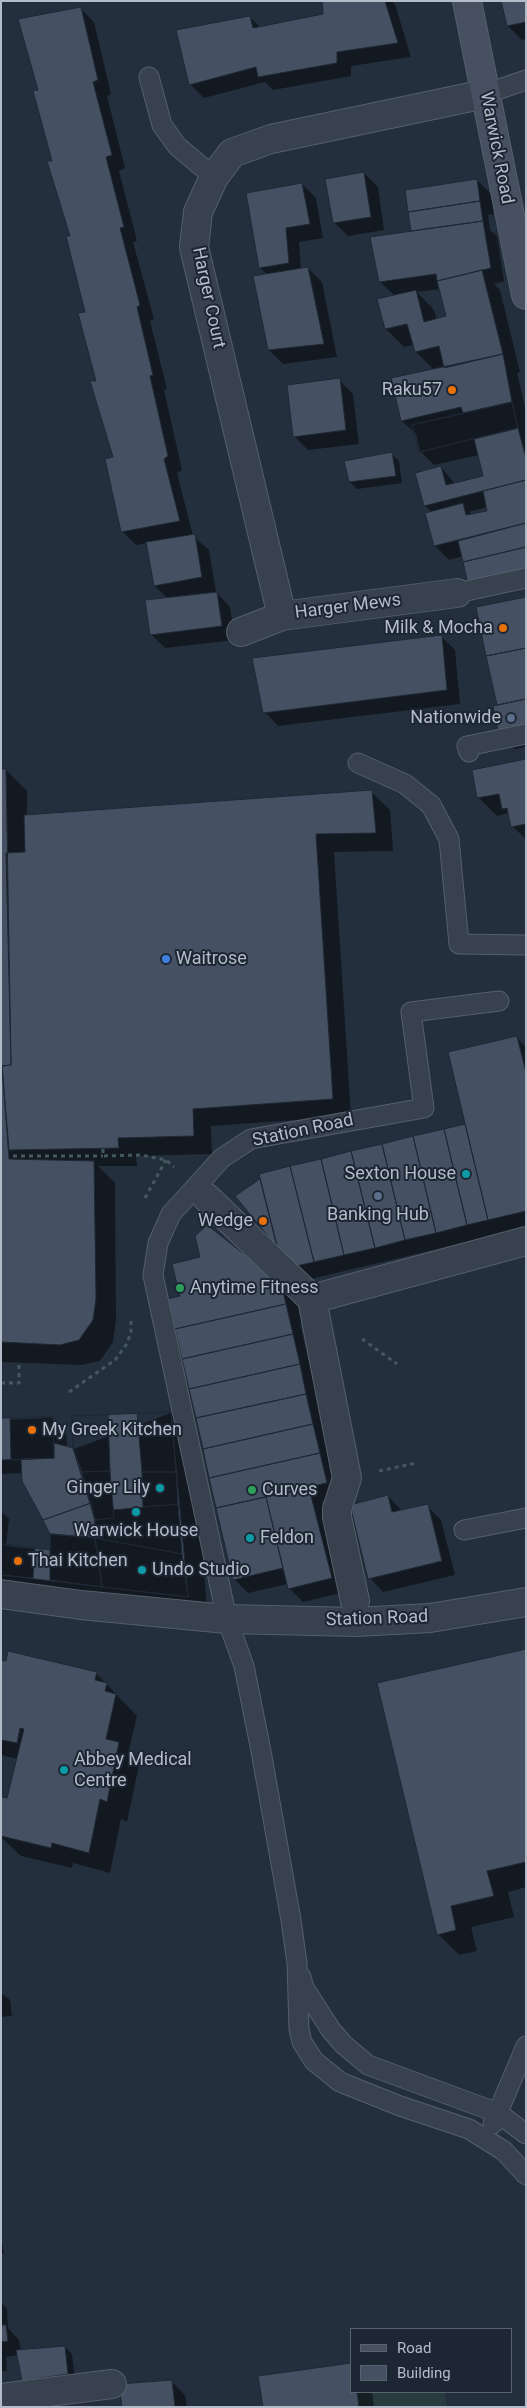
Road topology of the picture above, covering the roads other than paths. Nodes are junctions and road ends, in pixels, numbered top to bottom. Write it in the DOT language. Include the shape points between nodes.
graph roads {
  1 [pos="467,1"];
  2 [pos="148,77"];
  3 [pos="526,80"];
  4 [pos="485,94"];
  5 [pos="214,177"];
  6 [pos="526,295"];
  7 [pos="526,578"];
  8 [pos="457,593"];
  9 [pos="282,616"];
  10 [pos="241,632"];
  11 [pos="526,734"];
  12 [pos="469,752"];
  13 [pos="358,764"];
  14 [pos="526,945"];
  15 [pos="499,1001"];
  16 [pos="201,1192"];
  17 [pos="526,1241"];
  18 [pos="312,1299"];
  19 [pos="526,1518"];
  20 [pos="464,1530"];
  21 [pos="1,1594"];
  22 [pos="355,1601"];
  23 [pos="526,1602"];
  24 [pos="227,1619"];
  25 [pos="297,1964"];
  26 [pos="526,2046"];
  27 [pos="498,2113"];
  28 [pos="526,2134"];
  29 [pos="487,2139"];
  30 [pos="526,2175"];
  31 [pos="112,2384"];
  32 [pos="1,2398"];
  1 -- 4 [label="main road, Warwick Road"];
  2 -- 5 [label="lane" via="162,125 177,146"];
  3 -- 4 [label="lane"];
  4 -- 5 [label="street, Harger Court" via="271,139 232,153"];
  4 -- 6 [label="main road, Warwick Road"];
  5 -- 9 [label="street, Harger Court" via="198,212 194,247"];
  7 -- 8 [label="lane"];
  8 -- 9 [label="street, Harger Mews"];
  9 -- 10 [label="street, Harger Mews"];
  11 -- 12 [label="lane" via="467,746"];
  13 -- 14 [label="lane" via="405,784 431,805 450,839 459,944"];
  15 -- 16 [label="lane, Station Road" via="411,1012 424,1108 251,1139 222,1158"];
  16 -- 18 [label="street"];
  16 -- 24 [label="lane, Station Road" via="171,1214 158,1243 153,1275"];
  17 -- 18 [label="street"];
  18 -- 22 [label="street" via="347,1478 337,1517"];
  19 -- 20 [label="lane"];
  21 -- 24 [label="street, Station Road"];
  23 -- 24 [label="street, Station Road" via="430,1618 356,1622"];
  24 -- 25 [label="lane" via="245,1672 261,1750"];
  25 -- 27 [label="lane" via="304,1988 323,2018 344,2046 368,2065"];
  25 -- 29 [label="lane" via="298,2029 302,2042 325,2072 354,2090 463,2127"];
  26 -- 27 [label="lane"];
  27 -- 28 [label="lane"];
  27 -- 29 [label="lane"];
  29 -- 30 [label="lane" via="504,2150"];
  31 -- 32 [label="street"];
}
